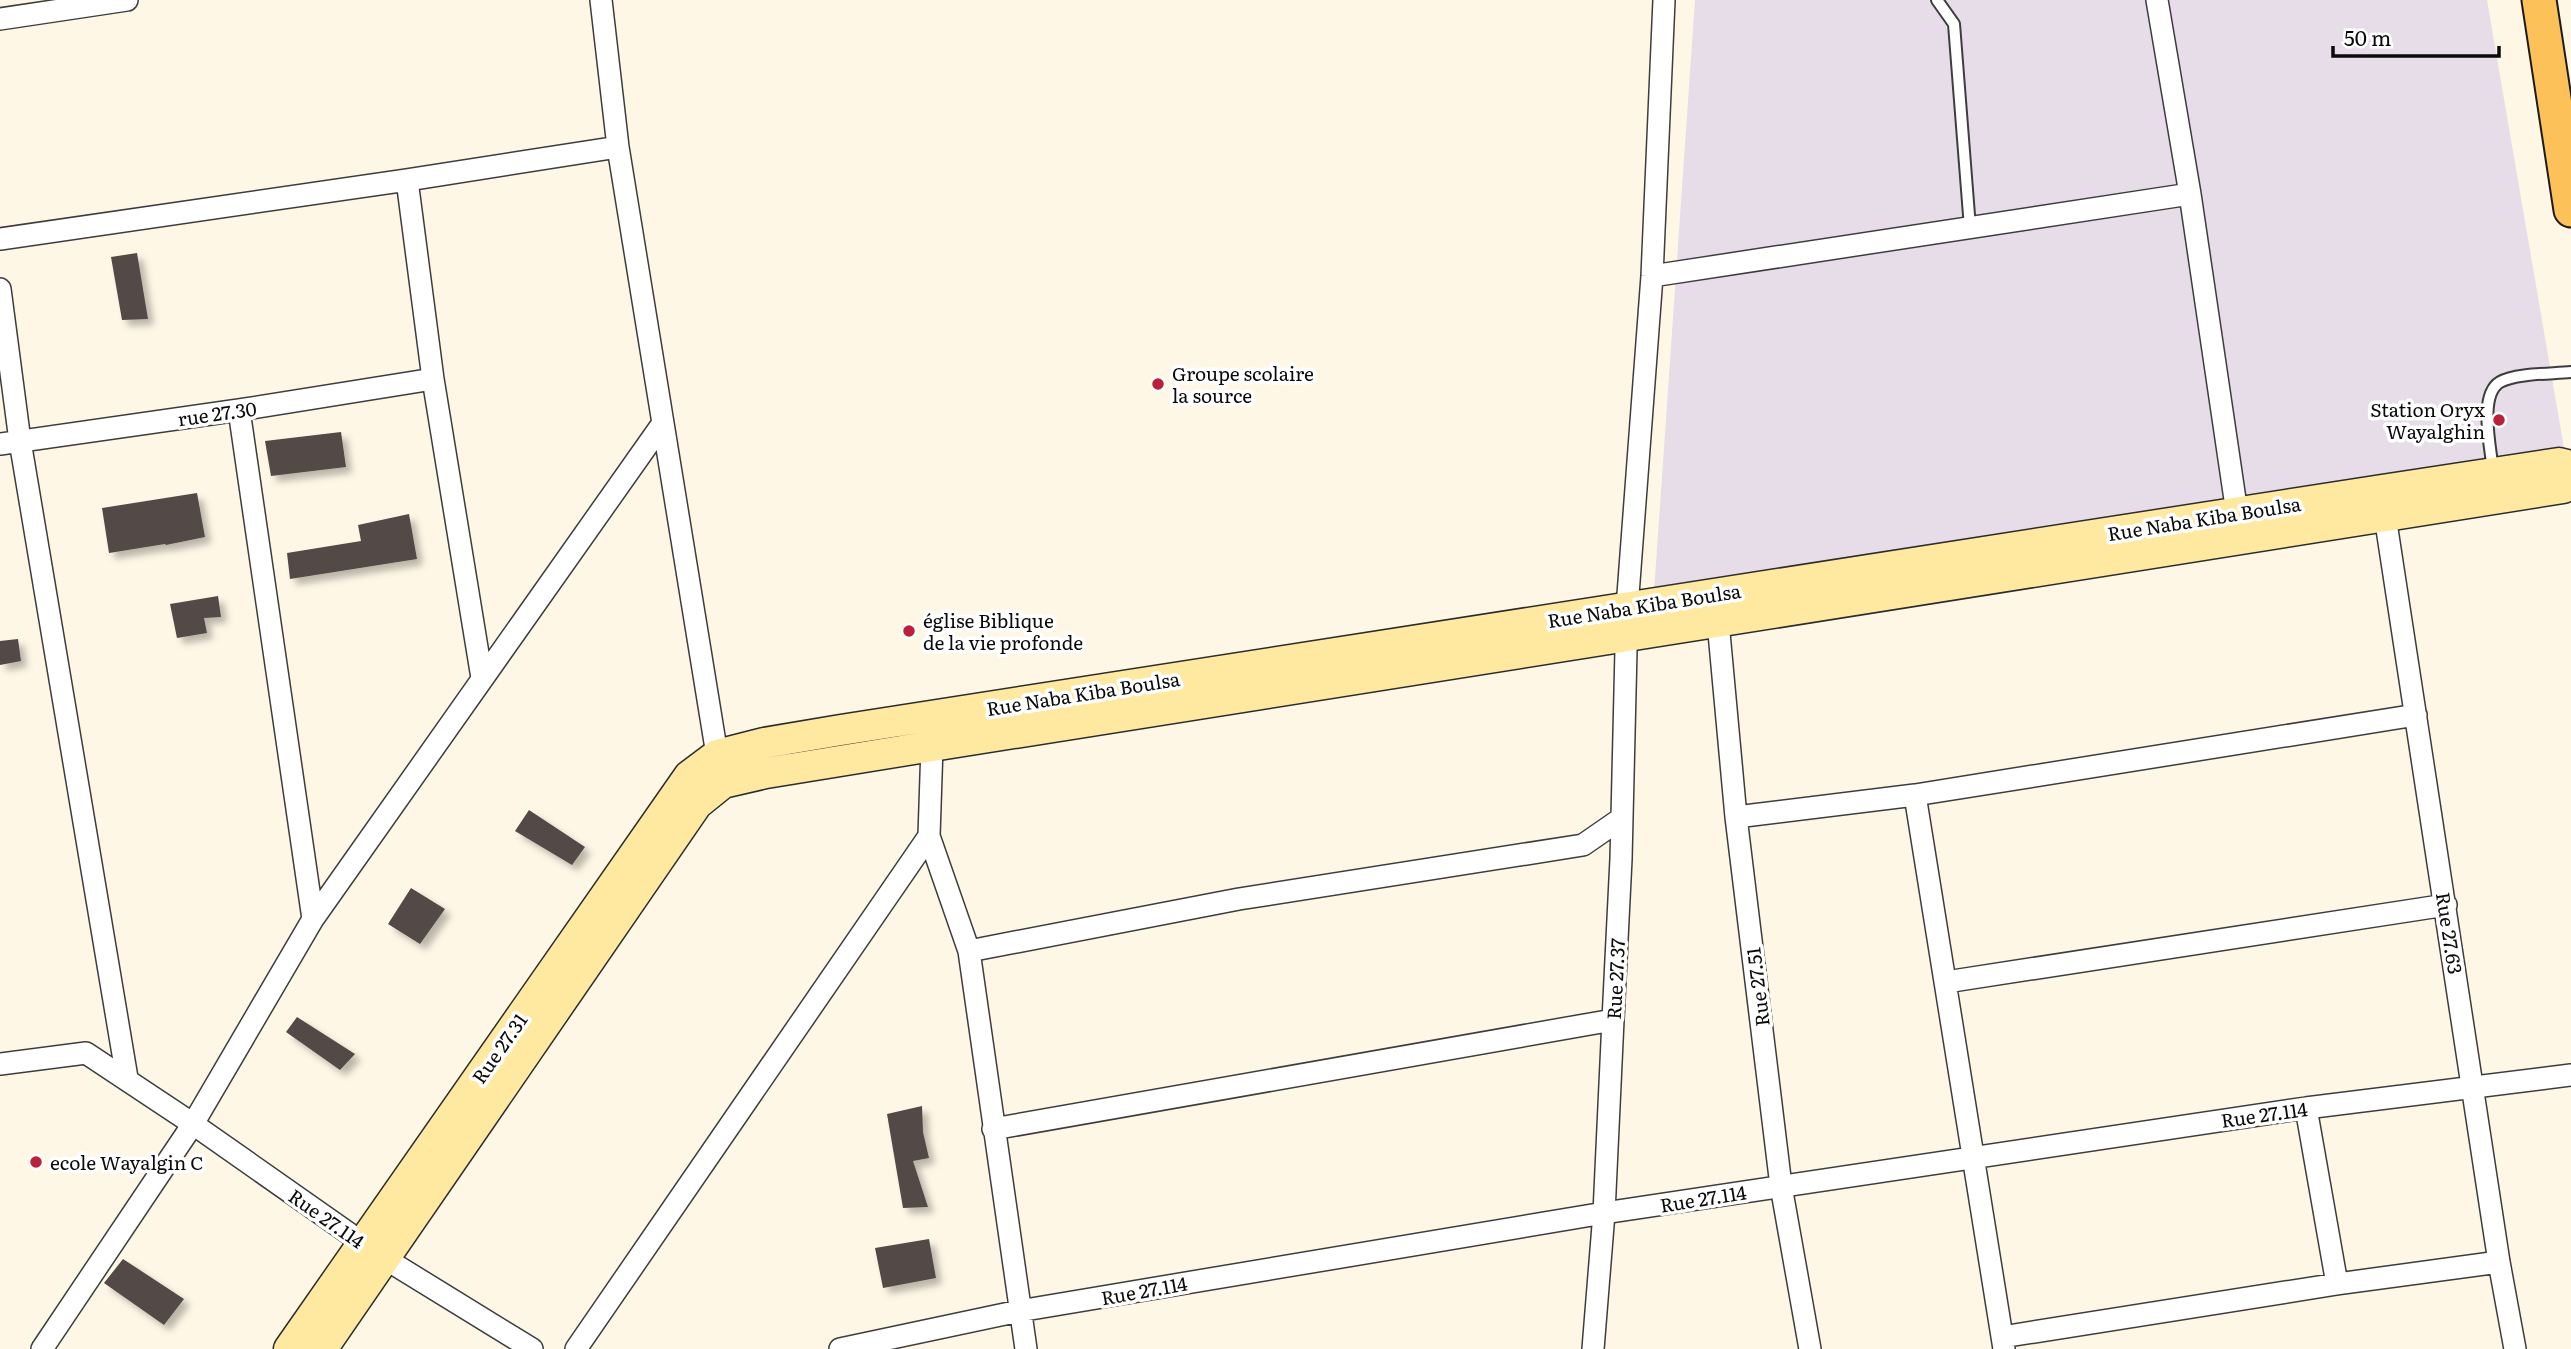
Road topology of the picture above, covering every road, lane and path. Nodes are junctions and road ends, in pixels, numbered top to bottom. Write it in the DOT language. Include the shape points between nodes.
graph roads {
  1 [pos="127,0"];
  2 [pos="601,0"];
  3 [pos="1664,0"];
  4 [pos="1937,0"];
  5 [pos="2157,0"];
  6 [pos="2539,0"];
  7 [pos="0,19"];
  8 [pos="618,147"];
  9 [pos="407,180"];
  10 [pos="2190,194"];
  11 [pos="2571,210"];
  12 [pos="1970,228"];
  13 [pos="0,239"];
  14 [pos="1652,276"];
  15 [pos="0,289"];
  16 [pos="2571,372"];
  17 [pos="433,379"];
  18 [pos="239,410"];
  19 [pos="663,423"];
  20 [pos="10,443"];
  21 [pos="2571,467"];
  22 [pos="2493,473"];
  23 [pos="2571,484"];
  24 [pos="2237,513"];
  25 [pos="2385,516"];
  26 [pos="1627,622"];
  27 [pos="1718,622"];
  28 [pos="482,678"];
  29 [pos="2416,715"];
  30 [pos="932,746"];
  31 [pos="720,769"];
  32 [pos="1915,795"];
  33 [pos="1736,817"];
  34 [pos="1622,818"];
  35 [pos="929,836"];
  36 [pos="1583,845"];
  37 [pos="1621,859"];
  38 [pos="2446,905"];
  39 [pos="313,919"];
  40 [pos="969,951"];
  41 [pos="1946,982"];
  42 [pos="1613,1020"];
  43 [pos="0,1064"];
  44 [pos="2571,1075"];
  45 [pos="127,1078"];
  46 [pos="2474,1087"];
  47 [pos="2305,1108"];
  48 [pos="193,1124"];
  49 [pos="993,1129"];
  50 [pos="1972,1157"];
  51 [pos="1781,1186"];
  52 [pos="1604,1213"];
  53 [pos="374,1251"];
  54 [pos="2499,1262"];
  55 [pos="2337,1284"];
  56 [pos="1019,1311"];
  57 [pos="2003,1343"];
  58 [pos="42,1349"];
  59 [pos="289,1349"];
  60 [pos="322,1349"];
  61 [pos="532,1349"];
  62 [pos="576,1349"];
  63 [pos="840,1349"];
  64 [pos="845,1349"];
  65 [pos="1026,1349"];
  66 [pos="1594,1349"];
  67 [pos="1810,1349"];
  68 [pos="2515,1349"];
  1 -- 7 [label="street"];
  2 -- 8 [label="street"];
  3 -- 14 [label="street, Rue 27.37"];
  4 -- 12 [label="lane" via="1954,23"];
  5 -- 10 [label="street"];
  6 -- 11 [label="main road"];
  8 -- 9 [label="street"];
  8 -- 19 [label="street"];
  9 -- 13 [label="street"];
  9 -- 17 [label="street"];
  10 -- 12 [label="street"];
  10 -- 24 [label="street"];
  12 -- 14 [label="street"];
  14 -- 26 [label="street, Rue 27.37"];
  15 -- 20 [label="street"];
  16 -- 22 [label="lane" via="2498,383 2489,396 2487,415"];
  17 -- 18 [label="street, rue 27.30"];
  17 -- 28 [label="street"];
  18 -- 20 [label="street, rue 27.30"];
  18 -- 39 [label="street"];
  19 -- 28 [label="street"];
  19 -- 31 [label="street"];
  20 -- 45 [label="street"];
  21 -- 22 [label="street, Rue Naba Kiba Boulsa" via="2559,463"];
  22 -- 24 [label="street, Rue Naba Kiba Boulsa"];
  23 -- 25 [label="street, Rue Naba Kiba Boulsa"];
  24 -- 26 [label="street, Rue Naba Kiba Boulsa"];
  25 -- 27 [label="street, Rue Naba Kiba Boulsa"];
  25 -- 29 [label="street, Rue 27.63"];
  26 -- 27 [label="street, Rue Naba Kiba Boulsa"];
  26 -- 30 [label="street, Rue Naba Kiba Boulsa"];
  26 -- 31 [label="street, Rue Naba Kiba Boulsa" via="764,743"];
  26 -- 34 [label="street, Rue 27.37"];
  27 -- 33 [label="street, Rue 27.51"];
  28 -- 39 [label="street"];
  29 -- 32 [label="street"];
  29 -- 38 [label="street, Rue 27.63"];
  30 -- 31 [label="street, Rue Naba Kiba Boulsa" via="766,773"];
  30 -- 35 [label="street"];
  31 -- 53 [label="street, Rue 27.31" via="689,776"];
  32 -- 33 [label="street"];
  32 -- 41 [label="street"];
  33 -- 51 [label="street, Rue 27.51"];
  34 -- 36 [label="street"];
  34 -- 37 [label="street, Rue 27.37"];
  35 -- 40 [label="street"];
  35 -- 62 [label="street"];
  36 -- 37 [label="street"];
  36 -- 40 [label="street" via="1240,899"];
  37 -- 42 [label="street, Rue 27.37"];
  38 -- 41 [label="street"];
  38 -- 46 [label="street, Rue 27.63"];
  39 -- 48 [label="street"];
  40 -- 49 [label="street"];
  41 -- 50 [label="street"];
  42 -- 49 [label="street"];
  42 -- 52 [label="street, Rue 27.37"];
  43 -- 45 [label="street, Rue 27.114" via="86,1052"];
  44 -- 46 [label="street, Rue 27.114"];
  45 -- 48 [label="street, Rue 27.114"];
  46 -- 47 [label="street, Rue 27.114"];
  46 -- 54 [label="street, Rue 27.63"];
  47 -- 50 [label="street, Rue 27.114"];
  47 -- 55 [label="street"];
  48 -- 53 [label="street, Rue 27.114"];
  48 -- 58 [label="street"];
  49 -- 56 [label="street"];
  50 -- 51 [label="street, Rue 27.114"];
  50 -- 57 [label="street"];
  51 -- 52 [label="street, Rue 27.114"];
  51 -- 67 [label="street, Rue 27.51"];
  52 -- 56 [label="street, Rue 27.114"];
  52 -- 66 [label="street, Rue 27.37"];
  53 -- 59 [label="street, Rue 27.31"];
  53 -- 60 [label="street, Rue 27.31"];
  53 -- 61 [label="street, Rue 27.114"];
  54 -- 55 [label="street"];
  54 -- 68 [label="street, Rue 27.63"];
  55 -- 57 [label="street"];
  56 -- 64 [label="street, Rue 27.114"];
  56 -- 65 [label="street"];
  63 -- 64 [label="street, Rue 27.114"];
}
